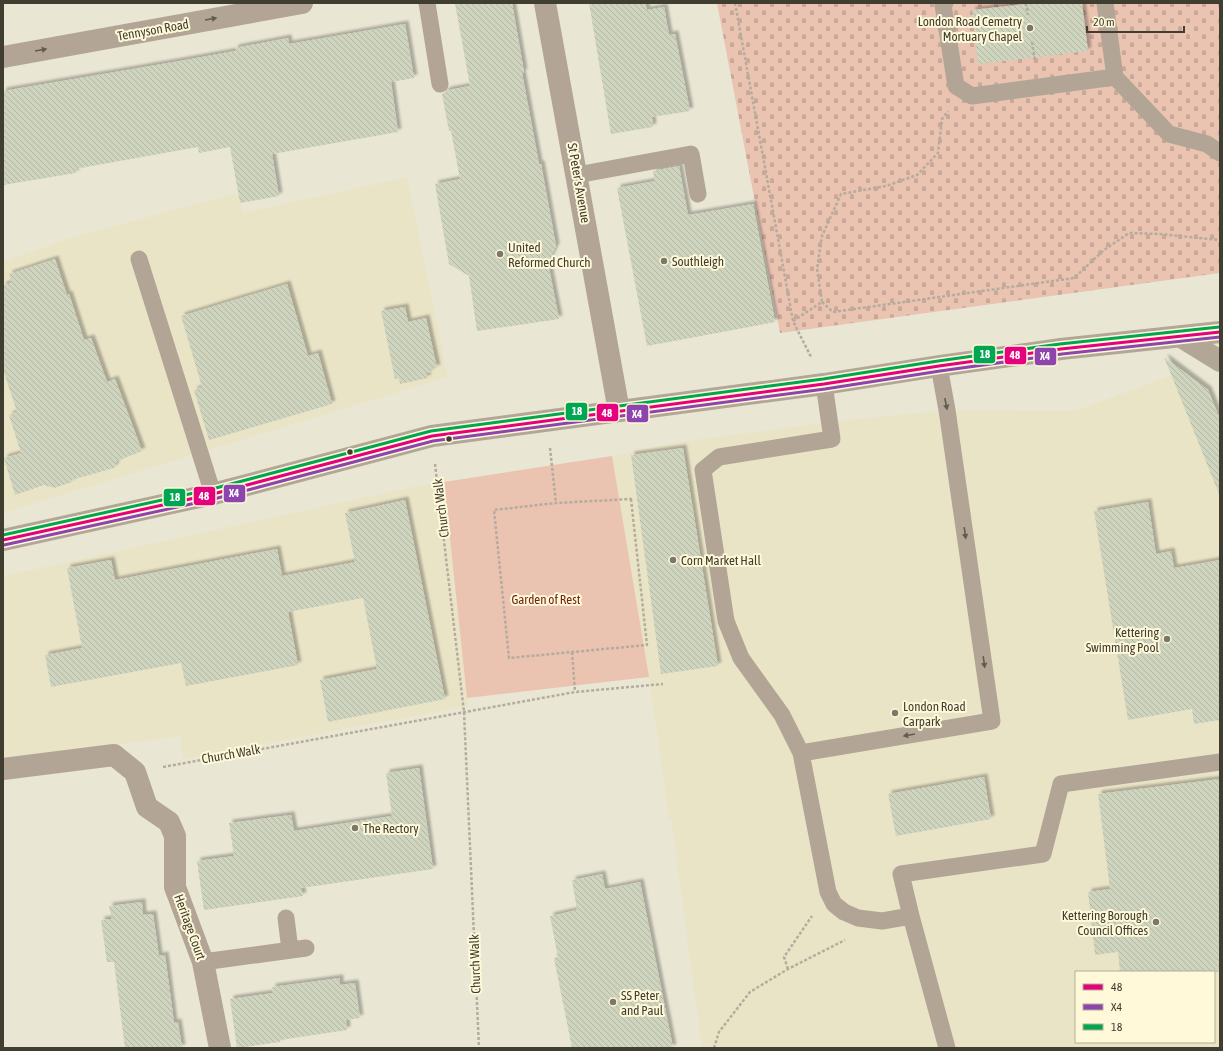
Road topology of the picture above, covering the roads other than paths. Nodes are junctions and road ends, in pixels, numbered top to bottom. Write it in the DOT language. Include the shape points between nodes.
graph roads {
  1 [pos="302,3"];
  2 [pos="427,3"];
  3 [pos="545,3"];
  4 [pos="944,3"];
  5 [pos="1105,3"];
  6 [pos="3,57"];
  7 [pos="1115,77"];
  8 [pos="440,84"];
  9 [pos="1220,154"];
  10 [pos="577,175"];
  11 [pos="698,194"];
  12 [pos="138,259"];
  13 [pos="1220,332"];
  14 [pos="1181,337"];
  15 [pos="1220,361"];
  16 [pos="939,366"];
  17 [pos="824,384"];
  18 [pos="619,411"];
  19 [pos="213,494"];
  20 [pos="3,540"];
  21 [pos="801,753"];
  22 [pos="1220,762"];
  23 [pos="3,769"];
  24 [pos="910,916"];
  25 [pos="286,918"];
  26 [pos="203,962"];
  27 [pos="220,1048"];
  28 [pos="948,1048"];
  6 -- 1 [label="street, Tennyson Road, one-way"];
  2 -- 8 [label="lane"];
  3 -- 10 [label="street, St Peter's Avenue"];
  4 -- 7 [label="lane" via="956,86 972,96"];
  5 -- 7 [label="lane"];
  7 -- 9 [label="lane" via="1169,134 1207,144"];
  10 -- 11 [label="lane" via="691,154"];
  10 -- 18 [label="street, St Peter's Avenue"];
  12 -- 19 [label="lane"];
  13 -- 14 [label="main road"];
  14 -- 15 [label="main road"];
  14 -- 16 [label="main road" via="1061,349"];
  16 -- 17 [label="main road"];
  16 -- 21 [label="lane, one-way" via="992,721"];
  17 -- 18 [label="main road"];
  17 -- 21 [label="lane" via="832,439 719,457 703,470 726,621 741,658 782,715"];
  18 -- 19 [label="main road" via="432,436"];
  19 -- 20 [label="main road"];
  21 -- 24 [label="lane" via="828,892 834,904 858,918 882,921"];
  22 -- 24 [label="lane" via="1061,784 1043,854 901,874"];
  23 -- 26 [label="street, Heritage Court" via="114,755 135,772 147,807 169,822 175,836 174,887"];
  24 -- 28 [label="lane"];
  25 -- 26 [label="lane" via="298,949"];
  26 -- 27 [label="street, Heritage Court"];
}
